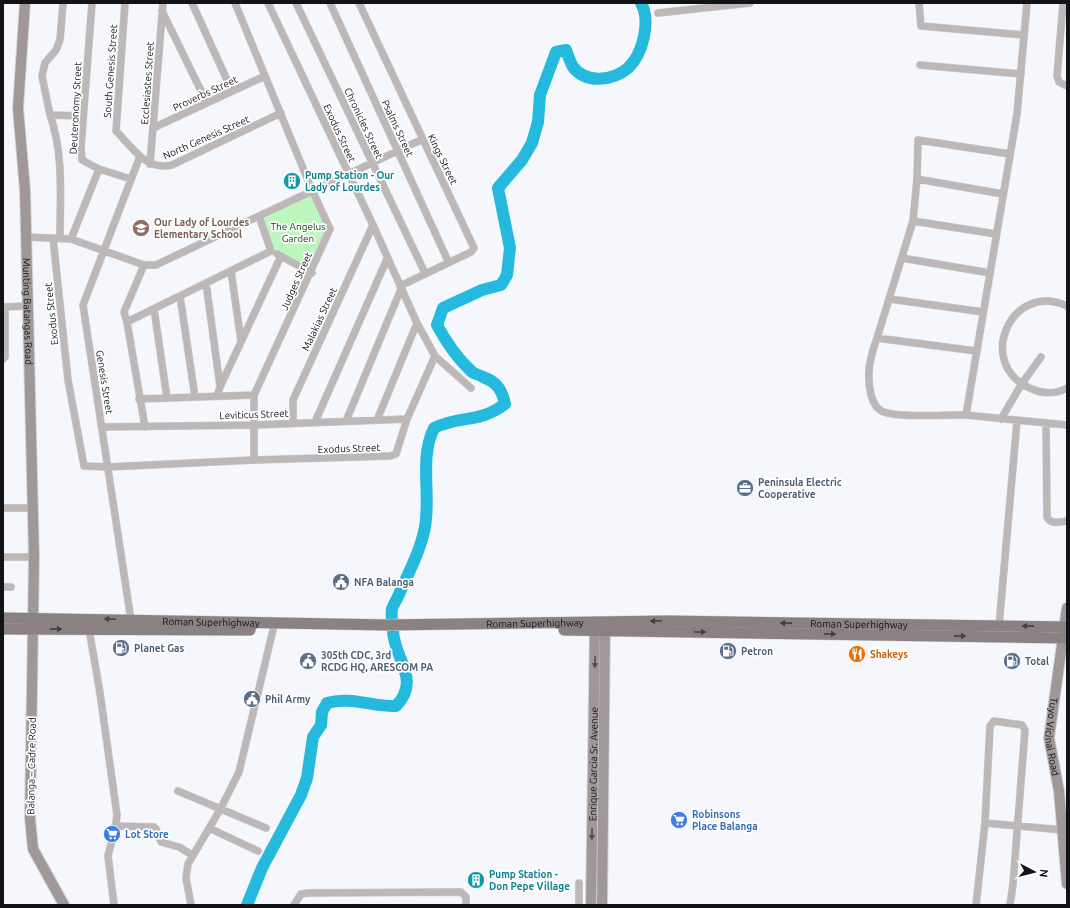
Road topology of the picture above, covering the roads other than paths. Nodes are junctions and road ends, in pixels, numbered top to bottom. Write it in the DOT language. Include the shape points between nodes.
graph roads {
  1 [pos="25,3"];
  2 [pos="63,3"];
  3 [pos="92,3"];
  4 [pos="125,3"];
  5 [pos="163,3"];
  6 [pos="192,3"];
  7 [pos="235,3"];
  8 [pos="268,3"];
  9 [pos="296,3"];
  10 [pos="330,3"];
  11 [pos="359,3"];
  12 [pos="750,3"];
  13 [pos="919,3"];
  14 [pos="1027,3"];
  15 [pos="1063,3"];
  16 [pos="716,5"];
  17 [pos="162,11"];
  18 [pos="658,13"];
  19 [pos="1024,35"];
  20 [pos="920,65"];
  21 [pos="1021,74"];
  22 [pos="265,76"];
  23 [pos="1067,86"];
  24 [pos="232,92"];
  25 [pos="207,103"];
  26 [pos="281,113"];
  27 [pos="50,114"];
  28 [pos="83,116"];
  29 [pos="153,128"];
  30 [pos="422,139"];
  31 [pos="397,151"];
  32 [pos="1010,154"];
  33 [pos="140,156"];
  34 [pos="371,163"];
  35 [pos="150,164"];
  36 [pos="99,169"];
  37 [pos="348,173"];
  38 [pos="131,179"];
  39 [pos="917,179"];
  40 [pos="312,190"];
  41 [pos="1003,194"];
  42 [pos="259,216"];
  43 [pos="913,221"];
  44 [pos="373,225"];
  45 [pos="996,234"];
  46 [pos="26,237"];
  47 [pos="56,238"];
  48 [pos="72,238"];
  49 [pos="104,250"];
  50 [pos="272,251"];
  51 [pos="281,256"];
  52 [pos="902,258"];
  53 [pos="387,259"];
  54 [pos="448,261"];
  55 [pos="144,265"];
  56 [pos="231,271"];
  57 [pos="312,273"];
  58 [pos="425,273"];
  59 [pos="990,273"];
  60 [pos="206,283"];
  61 [pos="400,287"];
  62 [pos="180,296"];
  63 [pos="890,299"];
  64 [pos="28,306"];
  65 [pos="1067,306"];
  66 [pos="4,307"];
  67 [pos="154,309"];
  68 [pos="983,312"];
  69 [pos="127,322"];
  70 [pos="417,323"];
  71 [pos="877,338"];
  72 [pos="241,341"];
  73 [pos="976,351"];
  74 [pos="435,356"];
  75 [pos="1041,357"];
  76 [pos="3,359"];
  77 [pos="1021,385"];
  78 [pos="220,387"];
  79 [pos="471,388"];
  80 [pos="1067,388"];
  81 [pos="254,395"];
  82 [pos="218,396"];
  83 [pos="195,397"];
  84 [pos="167,398"];
  85 [pos="139,399"];
  86 [pos="966,415"];
  87 [pos="407,419"];
  88 [pos="1001,419"];
  89 [pos="377,420"];
  90 [pos="346,421"];
  91 [pos="1017,421"];
  92 [pos="293,422"];
  93 [pos="315,422"];
  94 [pos="1046,423"];
  95 [pos="255,424"];
  96 [pos="1067,425"];
  97 [pos="102,427"];
  98 [pos="145,427"];
  99 [pos="254,460"];
  100 [pos="108,467"];
  101 [pos="3,508"];
  102 [pos="33,508"];
  103 [pos="1067,521"];
  104 [pos="3,557"];
  105 [pos="34,557"];
  106 [pos="3,587"];
  107 [pos="11,587"];
  108 [pos="1067,608"];
  109 [pos="3,618"];
  110 [pos="131,620"];
  111 [pos="33,624"];
  112 [pos="999,626"];
  113 [pos="600,627"];
  114 [pos="3,629"];
  115 [pos="89,629"];
  116 [pos="387,629"];
  117 [pos="273,630"];
  118 [pos="1065,632"];
  119 [pos="178,791"];
  120 [pos="221,808"];
  121 [pos="985,823"];
  122 [pos="116,826"];
  123 [pos="1017,826"];
  124 [pos="209,828"];
  125 [pos="266,828"];
  126 [pos="1063,830"];
  127 [pos="258,851"];
  128 [pos="192,855"];
  129 [pos="580,883"];
  130 [pos="1067,884"];
  131 [pos="64,905"];
  132 [pos="114,905"];
  133 [pos="191,905"];
  134 [pos="294,905"];
  135 [pos="466,905"];
  136 [pos="579,905"];
  137 [pos="591,905"];
  138 [pos="602,905"];
  139 [pos="976,905"];
  140 [pos="1010,905"];
  1 -- 46 [label="street, Munting Batangas Road" via="18,108"];
  2 -- 27 [label="street, Exodus Street" via="60,40 56,50 45,63 42,76"];
  3 -- 28 [label="street, Deuteronomy Street"];
  4 -- 33 [label="street, South Genesis Street" via="116,131"];
  5 -- 17 [label="street, Ecclesiastes Street"];
  6 -- 24 [label="street"];
  7 -- 22 [label="street, Judges Street"];
  8 -- 37 [label="street, Exodus Street"];
  9 -- 34 [label="street, Chronicles Street"];
  10 -- 31 [label="street, Psalms Street"];
  11 -- 30 [label="street, Kings Street"];
  12 -- 16 [label="street"];
  13 -- 19 [label="street" via="921,26"];
  14 -- 19 [label="street"];
  15 -- 23 [label="street" via="1057,76 1059,82"];
  16 -- 18 [label="street"];
  17 -- 25 [label="street"];
  17 -- 29 [label="street, Ecclesiastes Street"];
  19 -- 21 [label="street"];
  20 -- 21 [label="street"];
  21 -- 32 [label="street"];
  22 -- 24 [label="street, Proverbs Street"];
  22 -- 26 [label="street, Judges Street"];
  24 -- 25 [label="street, Proverbs Street"];
  25 -- 29 [label="street, Proverbs Street"];
  26 -- 35 [label="street, North Genesis Street" via="172,165 161,167"];
  26 -- 40 [label="street, Judges Street"];
  27 -- 28 [label="street"];
  27 -- 47 [label="street, Exodus Street" via="57,134 60,162"];
  28 -- 36 [label="street, Deuteronomy Street" via="82,160"];
  29 -- 35 [label="street, Ecclesiastes Street"];
  30 -- 31 [label="street"];
  30 -- 54 [label="street, Kings Street" via="473,243 472,252"];
  31 -- 34 [label="street"];
  31 -- 54 [label="street, Psalms Street"];
  32 -- 39 [label="street" via="918,140"];
  32 -- 41 [label="street"];
  33 -- 35 [label="street"];
  33 -- 38 [label="street, Genesis Street"];
  34 -- 37 [label="street"];
  34 -- 58 [label="street, Chronicles Street"];
  36 -- 38 [label="street, Deuteronomy Street"];
  36 -- 48 [label="street"];
  37 -- 40 [label="street"];
  37 -- 44 [label="street, Exodus Street"];
  38 -- 49 [label="street, Genesis Street"];
  39 -- 41 [label="street"];
  39 -- 43 [label="street"];
  40 -- 42 [label="street"];
  40 -- 57 [label="street, Judges Street" via="330,229"];
  41 -- 45 [label="street"];
  42 -- 50 [label="street"];
  42 -- 55 [label="street" via="156,265"];
  43 -- 45 [label="street"];
  43 -- 52 [label="street"];
  44 -- 53 [label="street, Exodus Street"];
  44 -- 92 [label="street, Malakias Street" via="293,400"];
  45 -- 59 [label="street"];
  46 -- 47 [label="street"];
  46 -- 64 [label="street, Munting Batangas Road"];
  47 -- 48 [label="street"];
  47 -- 100 [label="street, Exodus Street" via="68,380 82,462 87,467"];
  48 -- 49 [label="street"];
  49 -- 55 [label="street"];
  49 -- 97 [label="street, Genesis Street" via="83,305"];
  50 -- 51 [label="street"];
  50 -- 56 [label="street"];
  51 -- 57 [label="street"];
  51 -- 72 [label="street"];
  52 -- 59 [label="street"];
  52 -- 63 [label="street"];
  53 -- 61 [label="street, Exodus Street"];
  53 -- 93 [label="street"];
  54 -- 58 [label="street, Kings Street"];
  55 -- 69 [label="street" via="124,312"];
  56 -- 60 [label="street"];
  56 -- 72 [label="street"];
  57 -- 81 [label="street, Judges Street"];
  58 -- 61 [label="street, Kings Street"];
  59 -- 68 [label="street"];
  60 -- 62 [label="street"];
  60 -- 78 [label="street"];
  61 -- 70 [label="street, Exodus Street"];
  61 -- 90 [label="street"];
  62 -- 67 [label="street"];
  62 -- 83 [label="street"];
  63 -- 68 [label="street"];
  63 -- 71 [label="street"];
  64 -- 66 [label="street"];
  64 -- 102 [label="street, Munting Batangas Road"];
  65 -- 77 [label="street" via="1058,302 1041,301 1024,307 1010,320 1003,336 1002,356 1010,373"];
  66 -- 76 [label="street"];
  67 -- 69 [label="street"];
  67 -- 84 [label="street"];
  68 -- 73 [label="street"];
  69 -- 85 [label="street"];
  70 -- 74 [label="street, Exodus Street"];
  70 -- 89 [label="street"];
  71 -- 73 [label="street"];
  71 -- 86 [label="street" via="869,362 868,382 875,404 881,411 901,414"];
  72 -- 78 [label="street"];
  73 -- 86 [label="street"];
  74 -- 79 [label="street"];
  74 -- 87 [label="street, Exodus Street"];
  75 -- 77 [label="street"];
  77 -- 80 [label="street" via="1041,393 1060,392"];
  77 -- 88 [label="street"];
  78 -- 82 [label="street"];
  81 -- 82 [label="street"];
  81 -- 95 [label="street, Judges Street"];
  82 -- 83 [label="street"];
  83 -- 84 [label="street"];
  84 -- 85 [label="street"];
  85 -- 98 [label="street"];
  86 -- 88 [label="street"];
  87 -- 89 [label="street, Leviticus Street"];
  87 -- 99 [label="street, Exodus Street" via="396,454 390,456"];
  88 -- 91 [label="street"];
  89 -- 90 [label="street, Leviticus Street"];
  90 -- 93 [label="street, Leviticus Street"];
  91 -- 94 [label="street"];
  91 -- 112 [label="street"];
  92 -- 93 [label="street, Leviticus Street"];
  92 -- 95 [label="street, Leviticus Street"];
  94 -- 96 [label="street"];
  94 -- 103 [label="street" via="1047,517 1054,523"];
  95 -- 98 [label="street, Leviticus Street"];
  95 -- 99 [label="street, Judges Street"];
  97 -- 98 [label="street, Leviticus Street"];
  97 -- 100 [label="street, Genesis Street"];
  99 -- 100 [label="street, Exodus Street"];
  100 -- 110 [label="street, Genesis Street"];
  101 -- 102 [label="street"];
  102 -- 105 [label="street, Munting Batangas Road"];
  104 -- 105 [label="street"];
  105 -- 111 [label="street, Munting Batangas Road"];
  106 -- 107 [label="street"];
  108 -- 118 [label="street, Tuyo Vicinal Road"];
  109 -- 111 [label="main road, Roman Superhighway"];
  110 -- 111 [label="main road, Roman Superhighway, one-way"];
  110 -- 116 [label="main road, Roman Superhighway"];
  111 -- 114 [label="main road, Roman Superhighway"];
  111 -- 115 [label="main road, Roman Superhighway, one-way"];
  111 -- 131 [label="street, Balanga – Cadre Road" via="30,806 32,843"];
  112 -- 113 [label="main road, Roman Superhighway, one-way" via="668,621"];
  118 -- 112 [label="main road, Roman Superhighway, one-way"];
  113 -- 116 [label="main road, Roman Superhighway"];
  113 -- 118 [label="main road, Roman Superhighway, one-way"];
  113 -- 137 [label="street, Enrique Garcia Sr. Avenue, one-way"];
  113 -- 138 [label="street, Enrique Garcia Sr. Avenue"];
  115 -- 117 [label="main road, Roman Superhighway"];
  115 -- 122 [label="street" via="117,815"];
  116 -- 117 [label="main road, Roman Superhighway"];
  117 -- 120 [label="street" via="239,772"];
  118 -- 126 [label="street, Tuyo Vicinal Road" via="1049,738"];
  119 -- 120 [label="street"];
  120 -- 124 [label="street"];
  120 -- 125 [label="street"];
  121 -- 123 [label="street"];
  121 -- 123 [label="street" via="990,726 994,721 1022,725 1025,730"];
  121 -- 139 [label="street"];
  122 -- 128 [label="street" via="154,827 161,842"];
  122 -- 132 [label="street" via="108,856"];
  123 -- 126 [label="street"];
  123 -- 140 [label="street"];
  124 -- 127 [label="street"];
  124 -- 128 [label="street"];
  126 -- 130 [label="street, Tuyo Vicinal Road"];
  128 -- 133 [label="street" via="186,878"];
  129 -- 136 [label="street"];
  134 -- 135 [label="street" via="301,894 308,893 461,892 466,897"];
}
